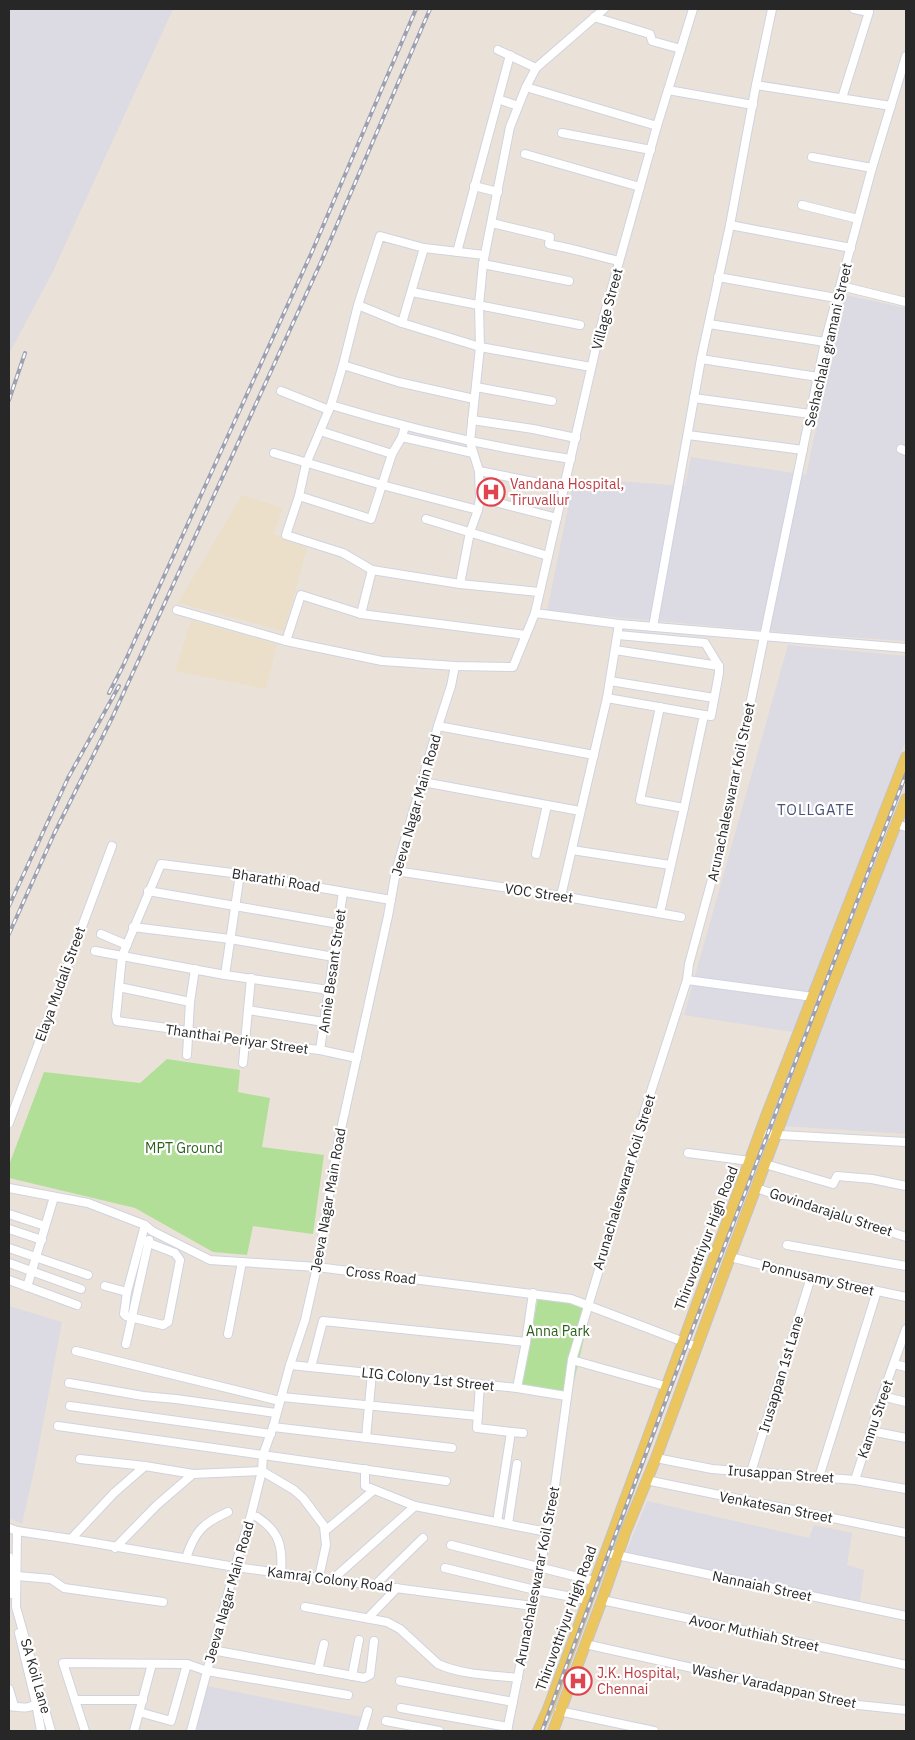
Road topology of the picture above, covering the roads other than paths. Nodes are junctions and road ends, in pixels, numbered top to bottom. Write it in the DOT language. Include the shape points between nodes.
graph roads {
  1 [pos="604,9"];
  2 [pos="693,9"];
  3 [pos="772,9"];
  4 [pos="854,9"];
  5 [pos="594,17"];
  6 [pos="681,49"];
  7 [pos="498,50"];
  8 [pos="510,55"];
  9 [pos="906,56"];
  10 [pos="905,66"];
  11 [pos="536,68"];
  12 [pos="756,86"];
  13 [pos="526,87"];
  14 [pos="668,90"];
  15 [pos="842,98"];
  16 [pos="498,99"];
  17 [pos="753,105"];
  18 [pos="518,106"];
  19 [pos="891,106"];
  20 [pos="657,126"];
  21 [pos="562,133"];
  22 [pos="651,150"];
  23 [pos="524,154"];
  24 [pos="812,156"];
  25 [pos="872,168"];
  26 [pos="474,186"];
  27 [pos="640,187"];
  28 [pos="498,192"];
  29 [pos="802,205"];
  30 [pos="858,219"];
  31 [pos="492,223"];
  32 [pos="730,225"];
  33 [pos="424,248"];
  34 [pos="851,248"];
  35 [pos="457,252"];
  36 [pos="484,255"];
  37 [pos="619,261"];
  38 [pos="482,264"];
  39 [pos="718,277"];
  40 [pos="569,281"];
  41 [pos="841,286"];
  42 [pos="412,292"];
  43 [pos="836,298"];
  44 [pos="906,302"];
  45 [pos="358,305"];
  46 [pos="478,306"];
  47 [pos="402,323"];
  48 [pos="709,324"];
  49 [pos="580,325"];
  50 [pos="826,342"];
  51 [pos="480,347"];
  52 [pos="701,359"];
  53 [pos="343,365"];
  54 [pos="591,367"];
  55 [pos="818,377"];
  56 [pos="476,387"];
  57 [pos="281,391"];
  58 [pos="694,398"];
  59 [pos="474,399"];
  60 [pos="552,401"];
  61 [pos="330,407"];
  62 [pos="810,414"];
  63 [pos="472,420"];
  64 [pos="405,426"];
  65 [pos="320,432"];
  66 [pos="688,435"];
  67 [pos="402,437"];
  68 [pos="576,438"];
  69 [pos="470,442"];
  70 [pos="803,450"];
  71 [pos="274,453"];
  72 [pos="473,453"];
  73 [pos="392,454"];
  74 [pos="571,458"];
  75 [pos="306,464"];
  76 [pos="479,471"];
  77 [pos="382,485"];
  78 [pos="565,488"];
  79 [pos="299,496"];
  80 [pos="480,498"];
  81 [pos="478,510"];
  82 [pos="557,518"];
  83 [pos="426,519"];
  84 [pos="470,532"];
  85 [pos="548,556"];
  86 [pos="372,570"];
  87 [pos="460,584"];
  88 [pos="539,592"];
  89 [pos="176,610"];
  90 [pos="535,613"];
  91 [pos="360,614"];
  92 [pos="619,624"];
  93 [pos="653,627"];
  94 [pos="526,635"];
  95 [pos="618,635"];
  96 [pos="764,637"];
  97 [pos="286,641"];
  98 [pos="906,648"];
  99 [pos="615,650"];
  100 [pos="455,666"];
  101 [pos="718,666"];
  102 [pos="610,682"];
  103 [pos="607,698"];
  104 [pos="714,698"];
  105 [pos="660,707"];
  106 [pos="704,715"];
  107 [pos="438,726"];
  108 [pos="594,755"];
  109 [pos="906,756"];
  110 [pos="423,782"];
  111 [pos="906,799"];
  112 [pos="547,805"];
  113 [pos="684,808"];
  114 [pos="580,811"];
  115 [pos="901,826"];
  116 [pos="112,846"];
  117 [pos="572,850"];
  118 [pos="536,854"];
  119 [pos="670,865"];
  120 [pos="396,872"];
  121 [pos="240,874"];
  122 [pos="148,891"];
  123 [pos="344,892"];
  124 [pos="561,896"];
  125 [pos="391,900"];
  126 [pos="235,906"];
  127 [pos="660,913"];
  128 [pos="681,917"];
  129 [pos="339,924"];
  130 [pos="133,927"];
  131 [pos="101,934"];
  132 [pos="230,939"];
  133 [pos="127,944"];
  134 [pos="95,951"];
  135 [pos="122,956"];
  136 [pos="334,957"];
  137 [pos="194,969"];
  138 [pos="225,975"];
  139 [pos="251,978"];
  140 [pos="687,980"];
  141 [pos="119,987"];
  142 [pos="329,990"];
  143 [pos="813,997"];
  144 [pos="190,1002"];
  145 [pos="248,1010"];
  146 [pos="324,1022"];
  147 [pos="188,1031"];
  148 [pos="244,1042"];
  149 [pos="320,1050"];
  150 [pos="187,1055"];
  151 [pos="357,1058"];
  152 [pos="243,1063"];
  153 [pos="9,1123"];
  154 [pos="760,1134"];
  155 [pos="776,1135"];
  156 [pos="906,1142"];
  157 [pos="688,1153"];
  158 [pos="750,1161"];
  159 [pos="765,1164"];
  160 [pos="906,1186"];
  161 [pos="9,1188"];
  162 [pos="756,1188"];
  163 [pos="54,1197"];
  164 [pos="9,1214"];
  165 [pos="145,1225"];
  166 [pos="45,1226"];
  167 [pos="9,1229"];
  168 [pos="152,1231"];
  169 [pos="906,1237"];
  170 [pos="42,1240"];
  171 [pos="145,1241"];
  172 [pos="787,1245"];
  173 [pos="9,1248"];
  174 [pos="730,1257"];
  175 [pos="36,1258"];
  176 [pos="242,1262"];
  177 [pos="9,1264"];
  178 [pos="906,1266"];
  179 [pos="317,1267"];
  180 [pos="32,1272"];
  181 [pos="88,1275"];
  182 [pos="811,1277"];
  183 [pos="9,1280"];
  184 [pos="105,1286"];
  185 [pos="27,1287"];
  186 [pos="82,1289"];
  187 [pos="877,1291"];
  188 [pos="128,1292"];
  189 [pos="533,1293"];
  190 [pos="591,1293"];
  191 [pos="906,1297"];
  192 [pos="577,1301"];
  193 [pos="77,1305"];
  194 [pos="588,1306"];
  195 [pos="132,1317"];
  196 [pos="906,1330"];
  197 [pos="228,1334"];
  198 [pos="682,1341"];
  199 [pos="526,1342"];
  200 [pos="126,1344"];
  201 [pos="697,1346"];
  202 [pos="76,1351"];
  203 [pos="572,1360"];
  204 [pos="290,1364"];
  205 [pos="894,1364"];
  206 [pos="311,1367"];
  207 [pos="906,1367"];
  208 [pos="372,1373"];
  209 [pos="69,1383"];
  210 [pos="480,1384"];
  211 [pos="665,1386"];
  212 [pos="518,1388"];
  213 [pos="566,1396"];
  214 [pos="882,1396"];
  215 [pos="281,1399"];
  216 [pos="906,1402"];
  217 [pos="368,1405"];
  218 [pos="70,1406"];
  219 [pos="276,1413"];
  220 [pos="478,1416"];
  221 [pos="58,1426"];
  222 [pos="272,1430"];
  223 [pos="871,1431"];
  224 [pos="511,1432"];
  225 [pos="523,1433"];
  226 [pos="366,1438"];
  227 [pos="906,1438"];
  228 [pos="452,1448"];
  229 [pos="263,1455"];
  230 [pos="656,1458"];
  231 [pos="80,1459"];
  232 [pos="517,1464"];
  233 [pos="146,1466"];
  234 [pos="262,1470"];
  235 [pos="365,1470"];
  236 [pos="751,1472"];
  237 [pos="193,1474"];
  238 [pos="819,1477"];
  239 [pos="646,1480"];
  240 [pos="855,1480"];
  241 [pos="446,1481"];
  242 [pos="906,1489"];
  243 [pos="374,1490"];
  244 [pos="415,1506"];
  245 [pos="228,1512"];
  246 [pos="257,1517"];
  247 [pos="497,1522"];
  248 [pos="508,1524"];
  249 [pos="9,1528"];
  250 [pos="17,1531"];
  251 [pos="325,1531"];
  252 [pos="547,1532"];
  253 [pos="906,1533"];
  254 [pos="423,1538"];
  255 [pos="72,1539"];
  256 [pos="451,1545"];
  257 [pos="115,1548"];
  258 [pos="605,1552"];
  259 [pos="617,1555"];
  260 [pos="9,1557"];
  261 [pos="186,1558"];
  262 [pos="235,1567"];
  263 [pos="540,1567"];
  264 [pos="445,1568"];
  265 [pos="281,1574"];
  266 [pos="17,1576"];
  267 [pos="319,1577"];
  268 [pos="333,1579"];
  269 [pos="594,1581"];
  270 [pos="375,1585"];
  271 [pos="397,1588"];
  272 [pos="535,1590"];
  273 [pos="10,1593"];
  274 [pos="588,1600"];
  275 [pos="602,1600"];
  276 [pos="163,1602"];
  277 [pos="533,1606"];
  278 [pos="306,1608"];
  279 [pos="906,1616"];
  280 [pos="368,1618"];
  281 [pos="359,1640"];
  282 [pos="374,1641"];
  283 [pos="324,1644"];
  284 [pos="584,1644"];
  285 [pos="212,1650"];
  286 [pos="152,1664"];
  287 [pos="187,1664"];
  288 [pos="906,1665"];
  289 [pos="318,1670"];
  290 [pos="207,1671"];
  291 [pos="352,1676"];
  292 [pos="518,1678"];
  293 [pos="400,1681"];
  294 [pos="9,1689"];
  295 [pos="348,1695"];
  296 [pos="75,1700"];
  297 [pos="143,1700"];
  298 [pos="36,1702"];
  299 [pos="513,1702"];
  300 [pos="11,1706"];
  301 [pos="401,1708"];
  302 [pos="906,1710"];
  303 [pos="368,1711"];
  304 [pos="559,1711"];
  305 [pos="139,1712"];
  306 [pos="386,1722"];
  307 [pos="507,1729"];
  308 [pos="41,1731"];
  309 [pos="51,1731"];
  310 [pos="85,1731"];
  311 [pos="134,1731"];
  312 [pos="190,1731"];
  313 [pos="362,1731"];
  314 [pos="439,1731"];
  315 [pos="538,1731"];
  316 [pos="552,1731"];
  317 [pos="654,1731"];
  1 -- 5 [label="street"];
  2 -- 6 [label="street, Village Street"];
  3 -- 12 [label="street"];
  4 -- 15 [label="street" via="869,12"];
  5 -- 6 [label="street" via="650,34 652,41"];
  5 -- 11 [label="street"];
  6 -- 14 [label="street, Village Street"];
  7 -- 8 [label="street"];
  8 -- 11 [label="street"];
  8 -- 16 [label="street"];
  9 -- 10 [label="street, Seshachala gramani Street"];
  10 -- 19 [label="street, Seshachala gramani Street"];
  11 -- 13 [label="street"];
  12 -- 15 [label="street"];
  12 -- 17 [label="street"];
  13 -- 18 [label="street"];
  13 -- 20 [label="street"];
  14 -- 17 [label="street"];
  14 -- 20 [label="street, Village Street"];
  15 -- 19 [label="street"];
  16 -- 18 [label="street"];
  16 -- 26 [label="street"];
  17 -- 32 [label="street"];
  18 -- 28 [label="street" via="510,127"];
  19 -- 25 [label="street, Seshachala gramani Street"];
  20 -- 22 [label="street, Village Street"];
  21 -- 22 [label="street"];
  22 -- 27 [label="street, Village Street"];
  23 -- 27 [label="street"];
  24 -- 25 [label="street"];
  25 -- 30 [label="street, Seshachala gramani Street"];
  26 -- 28 [label="street"];
  26 -- 35 [label="street"];
  27 -- 37 [label="street, Village Street"];
  28 -- 31 [label="street"];
  29 -- 30 [label="street"];
  30 -- 34 [label="street, Seshachala gramani Street"];
  31 -- 36 [label="street"];
  31 -- 37 [label="street" via="550,237 549,244 552,245"];
  32 -- 34 [label="street"];
  32 -- 39 [label="street"];
  33 -- 35 [label="street"];
  33 -- 42 [label="street"];
  33 -- 45 [label="street" via="380,236"];
  34 -- 41 [label="street, Seshachala gramani Street"];
  35 -- 36 [label="street"];
  36 -- 38 [label="street"];
  37 -- 54 [label="street, Village Street"];
  38 -- 40 [label="street"];
  38 -- 46 [label="street"];
  39 -- 43 [label="street"];
  39 -- 48 [label="street"];
  41 -- 43 [label="street, Seshachala gramani Street"];
  41 -- 44 [label="street"];
  42 -- 46 [label="street"];
  42 -- 47 [label="street"];
  43 -- 50 [label="street, Seshachala gramani Street"];
  45 -- 47 [label="street"];
  45 -- 53 [label="street"];
  46 -- 49 [label="street"];
  46 -- 51 [label="street"];
  47 -- 51 [label="street"];
  48 -- 50 [label="street"];
  48 -- 52 [label="street"];
  50 -- 55 [label="street, Seshachala gramani Street"];
  51 -- 54 [label="street"];
  51 -- 56 [label="street"];
  52 -- 55 [label="street"];
  52 -- 58 [label="street"];
  53 -- 59 [label="street" via="398,382"];
  53 -- 61 [label="street"];
  54 -- 68 [label="street, Village Street"];
  55 -- 62 [label="street, Seshachala gramani Street"];
  56 -- 59 [label="street"];
  56 -- 60 [label="street"];
  57 -- 61 [label="street"];
  58 -- 62 [label="street"];
  58 -- 66 [label="street"];
  59 -- 63 [label="street"];
  61 -- 64 [label="street"];
  61 -- 65 [label="street"];
  62 -- 70 [label="street, Seshachala gramani Street"];
  63 -- 68 [label="street"];
  63 -- 69 [label="street"];
  64 -- 67 [label="street"];
  64 -- 69 [label="street"];
  65 -- 73 [label="street"];
  65 -- 75 [label="street"];
  66 -- 70 [label="street"];
  66 -- 93 [label="street"];
  67 -- 72 [label="street"];
  67 -- 73 [label="street"];
  68 -- 74 [label="street, Village Street"];
  69 -- 72 [label="street"];
  69 -- 74 [label="street"];
  70 -- 96 [label="street, Seshachala gramani Street"];
  71 -- 75 [label="street"];
  72 -- 76 [label="street"];
  73 -- 77 [label="street"];
  74 -- 78 [label="street, Village Street"];
  75 -- 77 [label="street"];
  75 -- 79 [label="street"];
  76 -- 78 [label="street"];
  76 -- 80 [label="street"];
  77 -- 79 [label="street" via="372,519"];
  77 -- 81 [label="street"];
  78 -- 82 [label="street, Village Street"];
  79 -- 86 [label="street" via="286,535 343,552"];
  80 -- 81 [label="street"];
  80 -- 82 [label="street"];
  81 -- 84 [label="street"];
  82 -- 85 [label="street, Village Street"];
  83 -- 84 [label="street"];
  84 -- 85 [label="street"];
  84 -- 87 [label="street"];
  85 -- 88 [label="street, Village Street"];
  86 -- 87 [label="street"];
  86 -- 91 [label="street"];
  87 -- 88 [label="street"];
  88 -- 90 [label="street, Village Street"];
  89 -- 97 [label="street"];
  90 -- 92 [label="street"];
  90 -- 94 [label="street, Village Street"];
  91 -- 94 [label="street"];
  91 -- 97 [label="street" via="301,595"];
  92 -- 93 [label="street"];
  92 -- 95 [label="street"];
  93 -- 96 [label="street"];
  94 -- 100 [label="street, Village Street" via="513,667"];
  95 -- 99 [label="street"];
  95 -- 101 [label="street" via="705,643"];
  96 -- 98 [label="street"];
  96 -- 140 [label="street, Arunachaleswarar Koil Street" via="720,850"];
  97 -- 100 [label="street" via="382,661"];
  99 -- 101 [label="street"];
  99 -- 102 [label="street"];
  100 -- 107 [label="street, Jeeva Nagar Main Road"];
  101 -- 104 [label="street"];
  102 -- 103 [label="street"];
  102 -- 104 [label="street"];
  103 -- 105 [label="street"];
  103 -- 108 [label="street"];
  104 -- 106 [label="street" via="711,716"];
  105 -- 106 [label="street"];
  105 -- 113 [label="street" via="640,800"];
  106 -- 113 [label="street"];
  107 -- 108 [label="street"];
  107 -- 110 [label="street, Jeeva Nagar Main Road"];
  108 -- 114 [label="street"];
  109 -- 143 [label="main road, Thiruvottriyur High Road"];
  110 -- 112 [label="street"];
  110 -- 120 [label="street, Jeeva Nagar Main Road"];
  111 -- 115 [label="main road, Thiruvottriyur High Road"];
  112 -- 114 [label="street"];
  112 -- 118 [label="street"];
  113 -- 119 [label="street"];
  114 -- 117 [label="street"];
  115 -- 155 [label="main road, Thiruvottriyur High Road" via="827,999"];
  116 -- 153 [label="street, Elaya Mudali Street"];
  117 -- 119 [label="street"];
  117 -- 124 [label="street"];
  119 -- 127 [label="street"];
  120 -- 124 [label="street, VOC Street"];
  120 -- 125 [label="street, Jeeva Nagar Main Road"];
  121 -- 122 [label="street, Bharathi Road" via="161,864"];
  121 -- 123 [label="street, Bharathi Road"];
  121 -- 126 [label="street"];
  122 -- 126 [label="street"];
  122 -- 130 [label="street"];
  123 -- 125 [label="street, Bharathi Road"];
  123 -- 129 [label="street, Annie Besant Street"];
  124 -- 127 [label="street, VOC Street"];
  125 -- 151 [label="street, Jeeva Nagar Main Road"];
  126 -- 129 [label="street"];
  126 -- 132 [label="street"];
  127 -- 128 [label="street, VOC Street"];
  129 -- 136 [label="street, Annie Besant Street"];
  130 -- 132 [label="street"];
  130 -- 133 [label="street"];
  131 -- 133 [label="street"];
  132 -- 136 [label="street"];
  132 -- 138 [label="street"];
  133 -- 135 [label="street"];
  134 -- 135 [label="street"];
  135 -- 137 [label="street"];
  135 -- 141 [label="street"];
  136 -- 142 [label="street, Annie Besant Street"];
  137 -- 138 [label="street"];
  137 -- 144 [label="street"];
  138 -- 139 [label="street"];
  139 -- 142 [label="street"];
  139 -- 145 [label="street"];
  140 -- 143 [label="street"];
  140 -- 190 [label="street, Arunachaleswarar Koil Street"];
  141 -- 144 [label="street"];
  141 -- 147 [label="street, Thanthai Periyar Street" via="118,1021"];
  142 -- 146 [label="street, Annie Besant Street"];
  143 -- 154 [label="main road, Thiruvottriyur High Road"];
  144 -- 147 [label="street"];
  145 -- 146 [label="street"];
  145 -- 148 [label="street"];
  146 -- 149 [label="street, Annie Besant Street"];
  147 -- 148 [label="street, Thanthai Periyar Street"];
  147 -- 150 [label="street"];
  148 -- 149 [label="street, Thanthai Periyar Street"];
  148 -- 152 [label="street"];
  149 -- 151 [label="street, Thanthai Periyar Street"];
  151 -- 179 [label="street, Jeeva Nagar Main Road" via="338,1143"];
  154 -- 155 [label="street"];
  154 -- 158 [label="main road, Thiruvottriyur High Road"];
  155 -- 156 [label="street"];
  155 -- 159 [label="main road, Thiruvottriyur High Road"];
  157 -- 158 [label="street"];
  158 -- 198 [label="main road, Thiruvottriyur High Road"];
  159 -- 160 [label="street" via="834,1184 837,1176"];
  159 -- 162 [label="main road, Thiruvottriyur High Road"];
  161 -- 163 [label="street, Cross Road"];
  162 -- 169 [label="street, Govindarajalu Street"];
  162 -- 174 [label="main road, Thiruvottriyur High Road"];
  163 -- 165 [label="street, Cross Road" via="88,1203"];
  163 -- 166 [label="street"];
  164 -- 166 [label="street"];
  165 -- 168 [label="street, Cross Road"];
  165 -- 171 [label="street"];
  166 -- 170 [label="street"];
  167 -- 170 [label="street"];
  168 -- 171 [label="street"];
  168 -- 176 [label="street, Cross Road" via="210,1260"];
  170 -- 175 [label="street"];
  171 -- 188 [label="street"];
  171 -- 195 [label="street"];
  171 -- 195 [label="street" via="175,1253 180,1260 168,1322 163,1325"];
  172 -- 178 [label="street"];
  173 -- 175 [label="street"];
  174 -- 182 [label="street, Ponnusamy Street"];
  174 -- 201 [label="main road, Thiruvottriyur High Road"];
  175 -- 180 [label="street"];
  175 -- 181 [label="street"];
  176 -- 179 [label="street, Cross Road"];
  176 -- 197 [label="street"];
  177 -- 180 [label="street"];
  179 -- 189 [label="street, Cross Road"];
  179 -- 204 [label="street, Jeeva Nagar Main Road"];
  180 -- 185 [label="street"];
  180 -- 186 [label="street"];
  182 -- 187 [label="street, Ponnusamy Street"];
  182 -- 236 [label="street, Irusappan 1st Lane"];
  183 -- 185 [label="street"];
  184 -- 188 [label="street"];
  185 -- 193 [label="street"];
  187 -- 191 [label="street, Ponnusamy Street"];
  187 -- 238 [label="street"];
  188 -- 195 [label="street" via="124,1314"];
  189 -- 192 [label="street, Cross Road"];
  189 -- 199 [label="street"];
  190 -- 192 [label="street"];
  190 -- 194 [label="street, Arunachaleswarar Koil Street"];
  192 -- 194 [label="street, Cross Road"];
  194 -- 198 [label="street, Cross Road"];
  194 -- 203 [label="street, Arunachaleswarar Koil Street"];
  195 -- 200 [label="street"];
  196 -- 205 [label="street, Kannu Street"];
  198 -- 201 [label="street, Cross Road"];
  198 -- 211 [label="main road, Thiruvottriyur High Road"];
  199 -- 206 [label="street" via="324,1321"];
  199 -- 212 [label="street"];
  201 -- 230 [label="main road, Thiruvottriyur High Road"];
  202 -- 215 [label="street"];
  203 -- 211 [label="street"];
  203 -- 213 [label="street, Arunachaleswarar Koil Street"];
  204 -- 206 [label="street, LIG Colony 1st Street"];
  204 -- 215 [label="street, Jeeva Nagar Main Road"];
  205 -- 207 [label="street"];
  205 -- 214 [label="street, Kannu Street"];
  206 -- 208 [label="street, LIG Colony 1st Street"];
  208 -- 210 [label="street, LIG Colony 1st Street"];
  208 -- 217 [label="street"];
  209 -- 219 [label="street"];
  210 -- 212 [label="street, LIG Colony 1st Street"];
  210 -- 220 [label="street"];
  211 -- 258 [label="main road, Thiruvottriyur High Road"];
  212 -- 213 [label="street, LIG Colony 1st Street"];
  213 -- 252 [label="street, Arunachaleswarar Koil Street"];
  214 -- 216 [label="street"];
  214 -- 223 [label="street, Kannu Street"];
  215 -- 217 [label="street"];
  215 -- 219 [label="street, Jeeva Nagar Main Road"];
  217 -- 220 [label="street"];
  217 -- 226 [label="street"];
  218 -- 222 [label="street"];
  219 -- 222 [label="street, Jeeva Nagar Main Road"];
  220 -- 224 [label="street" via="477,1428"];
  221 -- 229 [label="street"];
  222 -- 226 [label="street"];
  222 -- 229 [label="street, Jeeva Nagar Main Road"];
  223 -- 227 [label="street"];
  223 -- 240 [label="street, Kannu Street"];
  224 -- 225 [label="street"];
  224 -- 247 [label="street"];
  226 -- 228 [label="street"];
  229 -- 234 [label="street, Jeeva Nagar Main Road"];
  229 -- 235 [label="street"];
  230 -- 236 [label="street, Irusappan Street" via="712,1469"];
  230 -- 239 [label="main road, Thiruvottriyur High Road"];
  231 -- 233 [label="street"];
  232 -- 248 [label="street"];
  233 -- 237 [label="street"];
  233 -- 255 [label="street" via="114,1493"];
  234 -- 237 [label="street"];
  234 -- 251 [label="street" via="303,1498"];
  234 -- 262 [label="street, Jeeva Nagar Main Road"];
  235 -- 241 [label="street"];
  235 -- 243 [label="street" via="365,1486"];
  236 -- 238 [label="street, Irusappan Street"];
  237 -- 257 [label="street"];
  238 -- 240 [label="street, Irusappan Street"];
  239 -- 253 [label="street, Venkatesan Street"];
  239 -- 259 [label="main road, Thiruvottriyur High Road"];
  240 -- 242 [label="street, Irusappan Street"];
  243 -- 244 [label="street"];
  243 -- 251 [label="street"];
  244 -- 247 [label="street"];
  244 -- 268 [label="street"];
  245 -- 261 [label="street" via="210,1520 197,1533"];
  246 -- 265 [label="street" via="277,1535 282,1555"];
  247 -- 248 [label="street"];
  248 -- 252 [label="street"];
  249 -- 250 [label="street, Kamraj Colony Road"];
  250 -- 255 [label="street, Kamraj Colony Road"];
  250 -- 266 [label="street, SA Koil Lane"];
  251 -- 267 [label="street" via="326,1545"];
  252 -- 263 [label="street, Arunachaleswarar Koil Street"];
  254 -- 270 [label="street"];
  255 -- 257 [label="street, Kamraj Colony Road"];
  256 -- 263 [label="street"];
  257 -- 261 [label="street, Kamraj Colony Road"];
  258 -- 259 [label="street, Nannaiah Street"];
  258 -- 269 [label="main road, Thiruvottriyur High Road"];
  259 -- 275 [label="main road, Thiruvottriyur High Road"];
  259 -- 279 [label="street, Nannaiah Street"];
  260 -- 273 [label="street"];
  261 -- 262 [label="street, Kamraj Colony Road"];
  262 -- 265 [label="street, Kamraj Colony Road"];
  262 -- 285 [label="street, Jeeva Nagar Main Road"];
  263 -- 269 [label="street"];
  263 -- 272 [label="street, Arunachaleswarar Koil Street"];
  264 -- 272 [label="street"];
  265 -- 267 [label="street, Kamraj Colony Road"];
  266 -- 276 [label="street" via="50,1579 64,1588"];
  266 -- 309 [label="street, SA Koil Lane" via="16,1607"];
  267 -- 268 [label="street, Kamraj Colony Road"];
  268 -- 270 [label="street, Kamraj Colony Road"];
  269 -- 274 [label="main road, Thiruvottriyur High Road"];
  270 -- 271 [label="street, Kamraj Colony Road"];
  271 -- 277 [label="street, Kamraj Colony Road"];
  271 -- 280 [label="street"];
  272 -- 274 [label="street"];
  272 -- 277 [label="street, Arunachaleswarar Koil Street"];
  273 -- 298 [label="street"];
  274 -- 315 [label="main road, Thiruvottriyur High Road"];
  275 -- 284 [label="main road, Thiruvottriyur High Road"];
  275 -- 288 [label="street, Avoor Muthiah Street"];
  277 -- 292 [label="street, Arunachaleswarar Koil Street"];
  278 -- 280 [label="street"];
  280 -- 292 [label="street" via="400,1628 444,1667"];
  281 -- 291 [label="street"];
  282 -- 291 [label="street" via="370,1675 364,1678"];
  283 -- 289 [label="street"];
  284 -- 302 [label="street, Washer Varadappan Street" via="858,1705"];
  284 -- 304 [label="main road, Thiruvottriyur High Road"];
  285 -- 289 [label="street"];
  285 -- 290 [label="street, Jeeva Nagar Main Road"];
  286 -- 287 [label="street"];
  286 -- 296 [label="street" via="63,1663"];
  286 -- 297 [label="street"];
  287 -- 290 [label="street"];
  287 -- 305 [label="street" via="171,1721"];
  289 -- 291 [label="street"];
  290 -- 295 [label="street"];
  290 -- 312 [label="street, Jeeva Nagar Main Road"];
  292 -- 299 [label="street, Arunachaleswarar Koil Street"];
  293 -- 299 [label="street"];
  294 -- 300 [label="street"];
  296 -- 297 [label="street"];
  296 -- 310 [label="street"];
  297 -- 305 [label="street"];
  298 -- 300 [label="street" via="27,1707"];
  298 -- 308 [label="street"];
  299 -- 307 [label="street, Arunachaleswarar Koil Street"];
  301 -- 307 [label="street"];
  303 -- 313 [label="street"];
  304 -- 316 [label="main road, Thiruvottriyur High Road"];
  304 -- 317 [label="street"];
  305 -- 311 [label="street"];
  306 -- 314 [label="street"];
}
